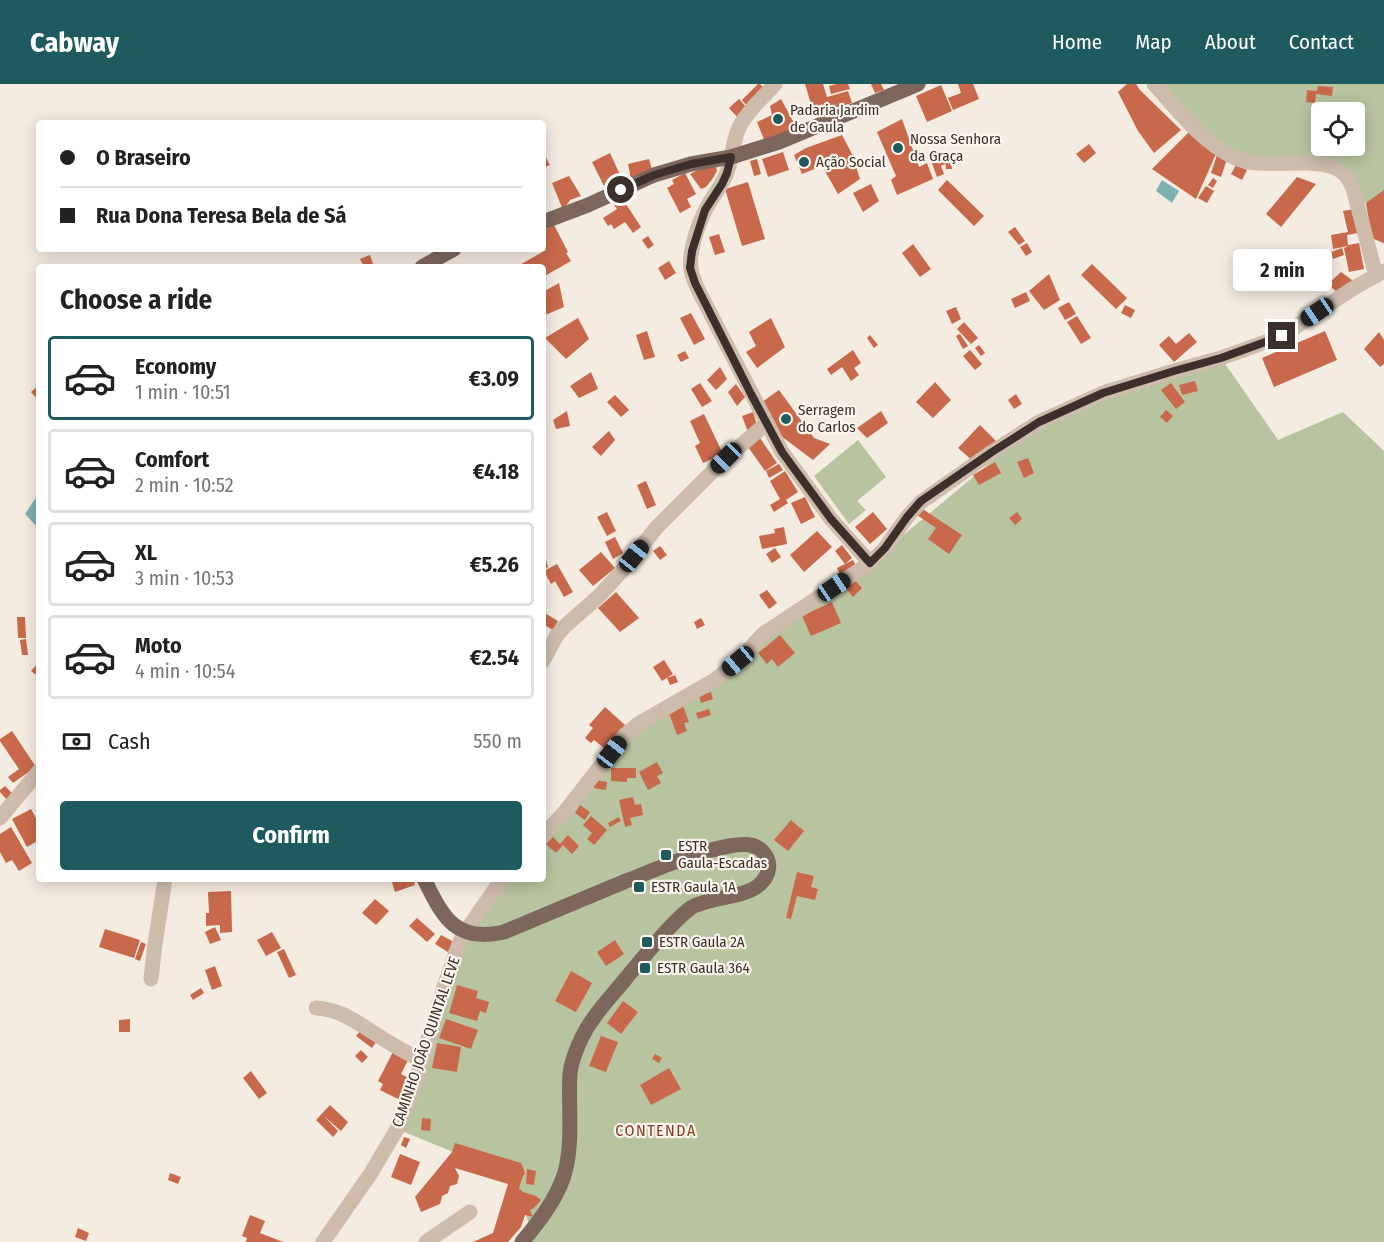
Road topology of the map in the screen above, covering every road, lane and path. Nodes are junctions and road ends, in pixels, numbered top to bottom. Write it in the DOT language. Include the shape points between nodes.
graph roads {
  1 [pos="776,84"];
  2 [pos="918,84"];
  3 [pos="1154,84"];
  4 [pos="731,157"];
  5 [pos="546,221"];
  6 [pos="449,252"];
  7 [pos="427,264"];
  8 [pos="1380,273"];
  9 [pos="767,423"];
  10 [pos="870,563"];
  11 [pos="546,655"];
  12 [pos="36,775"];
  13 [pos="0,818"];
  14 [pos="546,832"];
  15 [pos="165,882"];
  16 [pos="426,882"];
  17 [pos="500,882"];
  18 [pos="466,931"];
  19 [pos="152,979"];
  20 [pos="316,1008"];
  21 [pos="421,1060"];
  22 [pos="470,1212"];
  23 [pos="323,1242"];
  24 [pos="426,1242"];
  25 [pos="522,1242"];
  1 -- 4 [label="street" via="742,120"];
  2 -- 4 [label="main road" via="779,142"];
  3 -- 8 [label="street" via="1204,138 1231,156 1244,162 1318,164 1341,171 1353,188"];
  4 -- 5 [label="main road" via="654,175"];
  4 -- 9 [label="street" via="722,184 705,210 690,268"];
  6 -- 7 [label="main road"];
  8 -- 10 [label="street" via="1282,336 1103,393 1039,422 921,501"];
  9 -- 10 [label="street" via="797,474"];
  9 -- 11 [label="street" via="657,527 598,597 557,635"];
  10 -- 14 [label="street" via="763,634 713,681 638,724"];
  12 -- 13 [label="street"];
  15 -- 19 [label="street"];
  16 -- 18 [label="main road" via="446,918"];
  17 -- 18 [label="street, CAMINHO JOÃO QUINTAL LEVE"];
  18 -- 21 [label="street, CAMINHO JOÃO QUINTAL LEVE"];
  18 -- 25 [label="main road" via="490,936 504,932 685,858 727,846 760,848 768,861 765,878 751,891 705,902 680,917 591,1020 570,1071 566,1170 556,1195"];
  20 -- 21 [label="street" via="340,1012"];
  21 -- 23 [label="street, CAMINHO JOÃO QUINTAL LEVE" via="397,1129"];
  22 -- 24 [label="street"];
}
